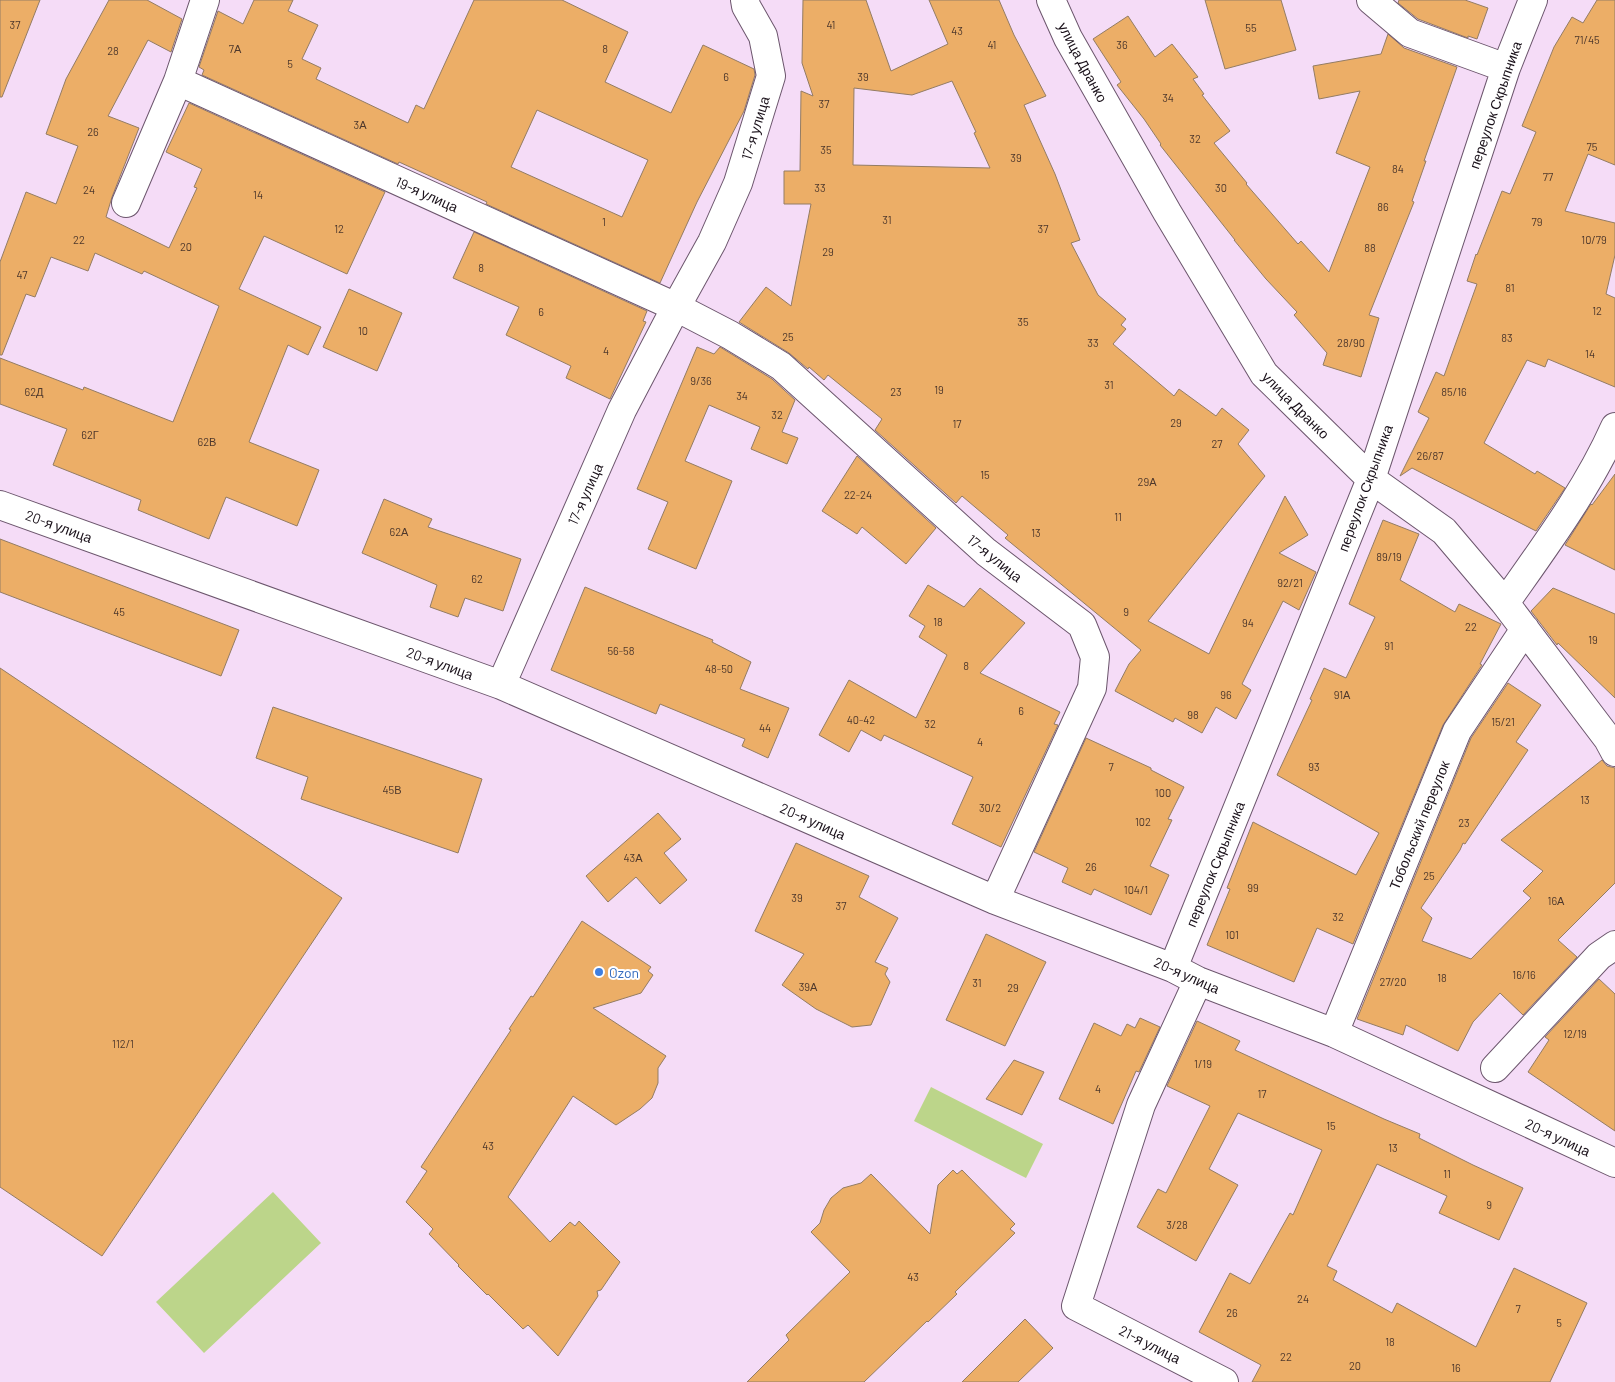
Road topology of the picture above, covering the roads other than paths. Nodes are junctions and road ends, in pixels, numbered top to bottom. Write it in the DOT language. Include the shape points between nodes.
graph roads {
  1 [pos="205,0"];
  2 [pos="1051,0"];
  3 [pos="1371,0"];
  4 [pos="1533,0"];
  5 [pos="739,2"];
  6 [pos="1506,68"];
  7 [pos="178,81"];
  8 [pos="126,203"];
  9 [pos="676,307"];
  10 [pos="1615,427"];
  11 [pos="1371,479"];
  12 [pos="0,505"];
  13 [pos="1505,603"];
  14 [pos="1525,629"];
  15 [pos="501,685"];
  16 [pos="1615,752"];
  17 [pos="995,900"];
  18 [pos="1615,945"];
  19 [pos="1173,968"];
  20 [pos="1198,982"];
  21 [pos="1334,1033"];
  22 [pos="1495,1068"];
  23 [pos="1615,1163"];
  24 [pos="1224,1382"];
  1 -- 7 [label="street"];
  2 -- 11 [label="street, улица Дранко" via="1068,38 1167,212 1264,374"];
  3 -- 6 [label="street" via="1410,33"];
  4 -- 6 [label="street, переулок Скрыпника"];
  5 -- 9 [label="street, 17-я улица" via="763,36 771,76 738,183 712,242"];
  6 -- 11 [label="street, переулок Скрыпника"];
  7 -- 8 [label="street"];
  7 -- 9 [label="street, 19-я улица"];
  9 -- 15 [label="street, 17-я улица" via="622,410"];
  9 -- 17 [label="street, 17-я улица" via="781,366 986,552 1082,625 1095,657 1092,688"];
  10 -- 13 [label="street" via="1603,454 1563,521"];
  11 -- 13 [label="street, улица Дранко" via="1444,531"];
  11 -- 19 [label="street, переулок Скрыпника"];
  12 -- 15 [label="street, 20-я улица"];
  13 -- 14 [label="street, улица Дранко"];
  14 -- 16 [label="street, улица Дранко" via="1608,738"];
  14 -- 21 [label="street, Тобольский переулок" via="1457,730"];
  15 -- 17 [label="street, 20-я улица"];
  17 -- 19 [label="street, 20-я улица"];
  18 -- 22 [label="street" via="1599,956"];
  19 -- 20 [label="street, 20-я улица"];
  20 -- 21 [label="street, 20-я улица"];
  20 -- 24 [label="street, 21-я улица" via="1141,1106 1076,1306"];
  21 -- 23 [label="street, 20-я улица"];
}
